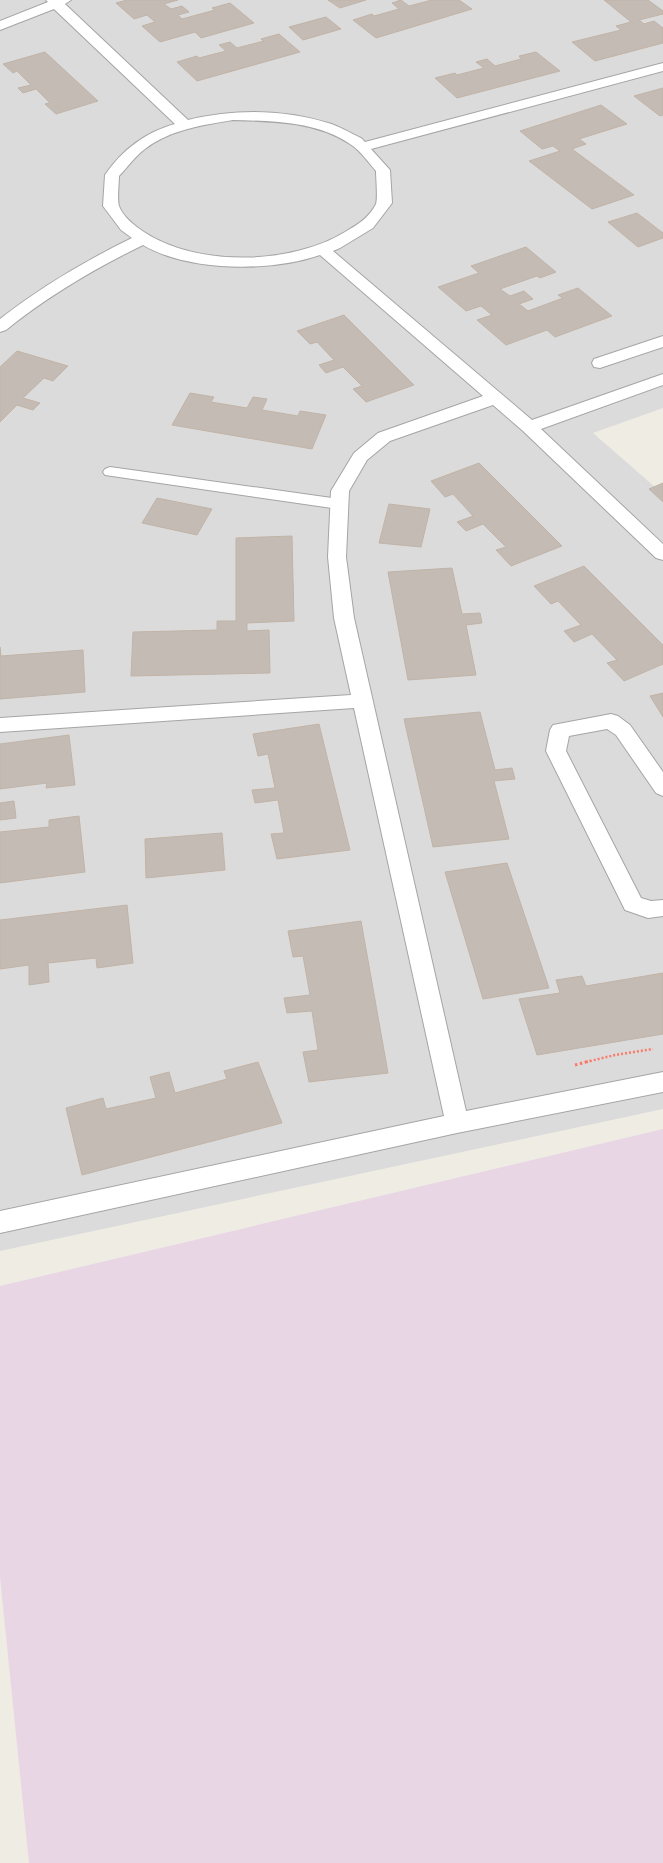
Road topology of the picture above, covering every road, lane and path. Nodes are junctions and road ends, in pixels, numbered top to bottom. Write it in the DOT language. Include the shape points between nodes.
graph roads {
  1 [pos="58,1"];
  2 [pos="0,26"];
  3 [pos="663,67"];
  4 [pos="185,125"];
  5 [pos="362,147"];
  6 [pos="143,239"];
  7 [pos="322,249"];
  8 [pos="0,327"];
  9 [pos="663,341"];
  10 [pos="600,363"];
  11 [pos="663,379"];
  12 [pos="495,398"];
  13 [pos="529,427"];
  14 [pos="110,472"];
  15 [pos="339,504"];
  16 [pos="663,554"];
  17 [pos="363,701"];
  18 [pos="0,725"];
  19 [pos="663,788"];
  20 [pos="663,908"];
  21 [pos="663,1082"];
  22 [pos="457,1123"];
  23 [pos="0,1222"];
  1 -- 2 [label="street"];
  1 -- 4 [label="street"];
  3 -- 5 [label="street"];
  4 -- 5 [label="street" via="233,116 279,117 324,126 356,141"];
  4 -- 6 [label="street" via="144,142 112,175 111,206 126,227"];
  5 -- 7 [label="street" via="384,170 384,203 368,224 335,245"];
  6 -- 7 [label="street" via="182,255 230,262 256,262 305,255"];
  6 -- 8 [label="street" via="97,261 45,292"];
  7 -- 12 [label="street"];
  9 -- 10 [label="street"];
  11 -- 13 [label="street"];
  12 -- 13 [label="street"];
  12 -- 15 [label="street" via="384,437 360,457 340,491"];
  13 -- 16 [label="street"];
  14 -- 15 [label="lane"];
  15 -- 17 [label="street" via="338,564 344,618"];
  17 -- 18 [label="street"];
  17 -- 22 [label="street"];
  19 -- 20 [label="street" via="623,730 611,721 560,730 556,751 633,904 643,909"];
  21 -- 22 [label="street"];
  22 -- 23 [label="street"];
}
